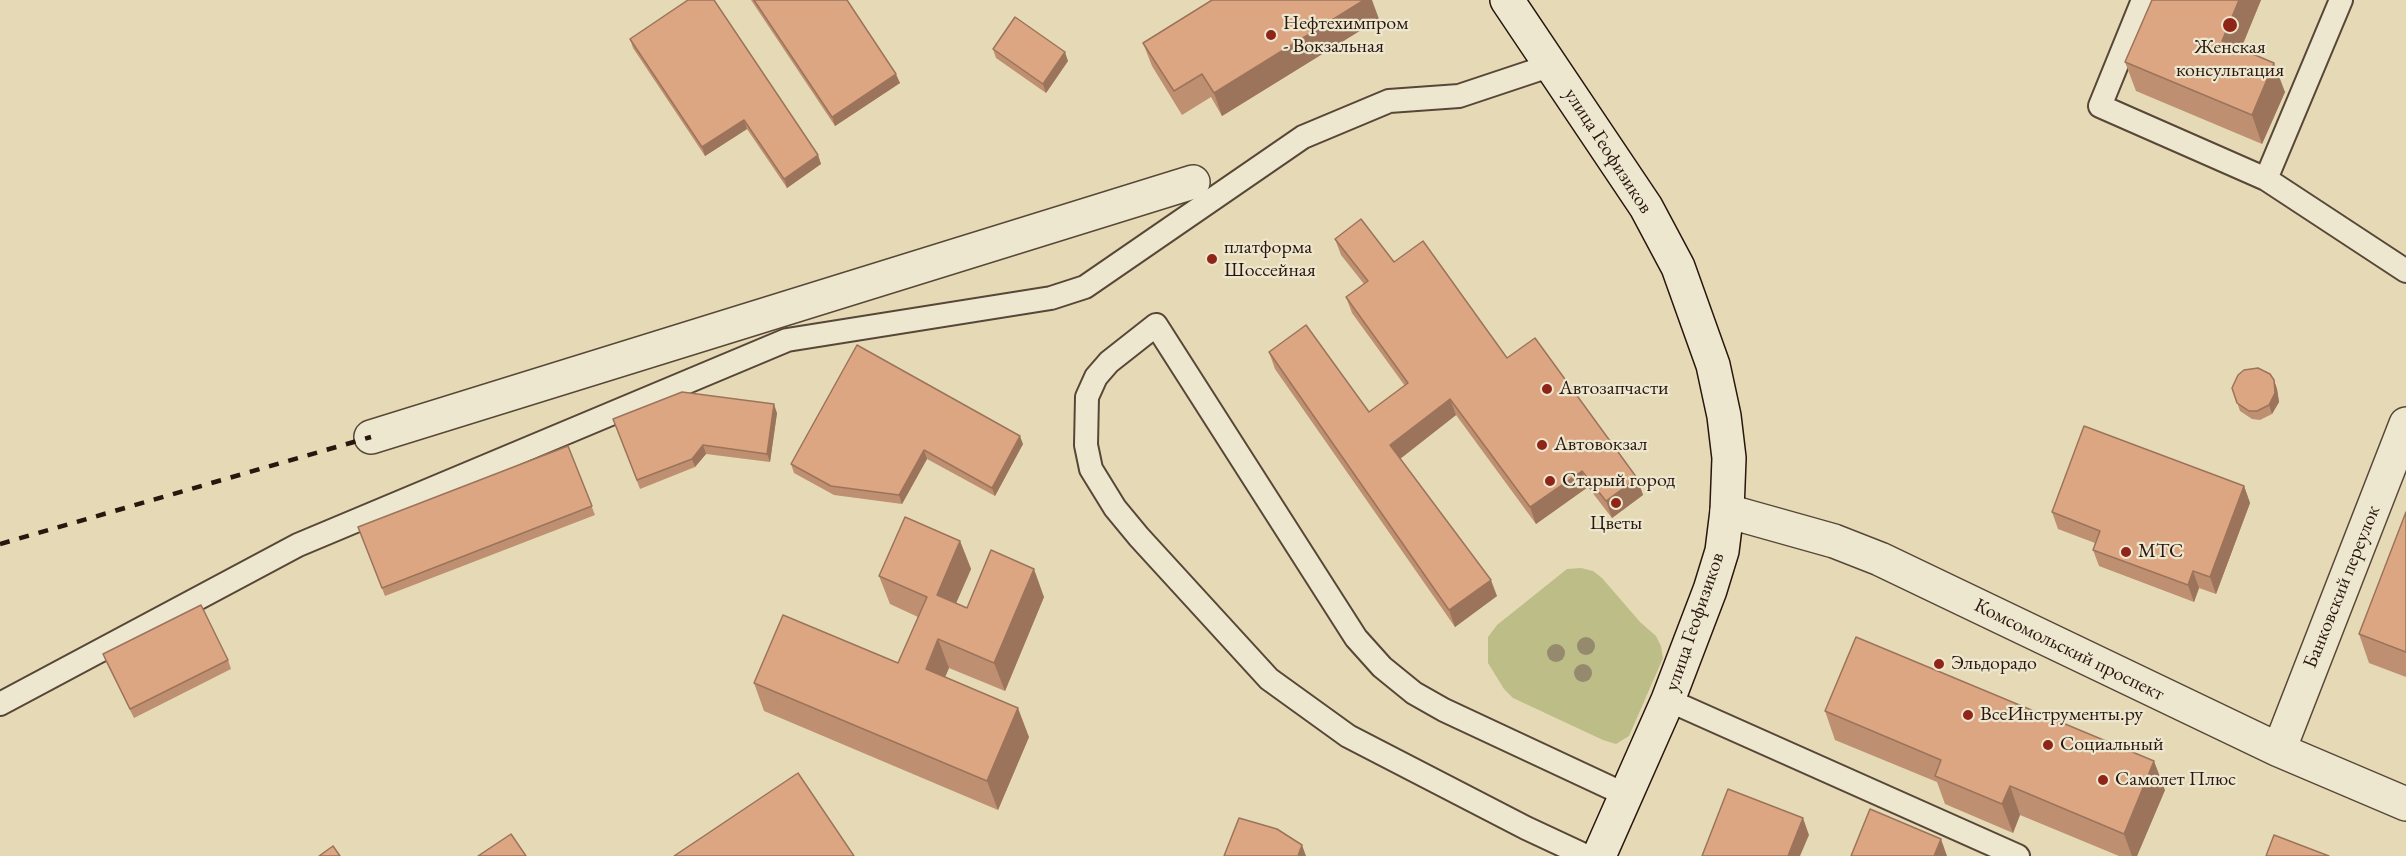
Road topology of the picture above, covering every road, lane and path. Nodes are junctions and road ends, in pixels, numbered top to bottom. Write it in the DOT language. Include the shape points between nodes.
graph roads {
  1 [pos="1507,0"];
  2 [pos="2143,0"];
  3 [pos="2341,0"];
  4 [pos="1552,65"];
  5 [pos="2266,179"];
  6 [pos="1193,182"];
  7 [pos="2406,272"];
  8 [pos="2406,424"];
  9 [pos="371,437"];
  10 [pos="1727,511"];
  11 [pos="1668,700"];
  12 [pos="0,704"];
  13 [pos="2279,750"];
  14 [pos="1626,795"];
  15 [pos="2406,804"];
  16 [pos="1586,856"];
  17 [pos="1599,856"];
  18 [pos="2018,856"];
  1 -- 4 [label="street, улица Геофизиков"];
  2 -- 5 [label="lane" via="2100,106"];
  3 -- 5 [label="lane"];
  4 -- 10 [label="street, улица Геофизиков" via="1646,207 1678,267 1713,365 1724,416"];
  4 -- 12 [label="lane" via="1459,96 1389,102 1303,137 1085,287 1051,298 787,340 298,545"];
  5 -- 7 [label="lane"];
  6 -- 9 [label="street"];
  8 -- 13 [label="street, Банковский переулок"];
  10 -- 11 [label="street, улица Геофизиков" via="1722,551 1710,590"];
  10 -- 13 [label="street, Комсомольский проспект" via="1834,541 1880,559"];
  11 -- 14 [label="street, улица Геофизиков"];
  11 -- 18 [label="lane"];
  13 -- 15 [label="street, Комсомольский проспект"];
  14 -- 16 [label="lane" via="1444,710 1414,693 1382,667 1356,638 1156,325 1096,377 1087,397 1086,445 1091,469 1139,537 1269,679 1348,736"];
  14 -- 17 [label="street, улица Геофизиков"];
}
